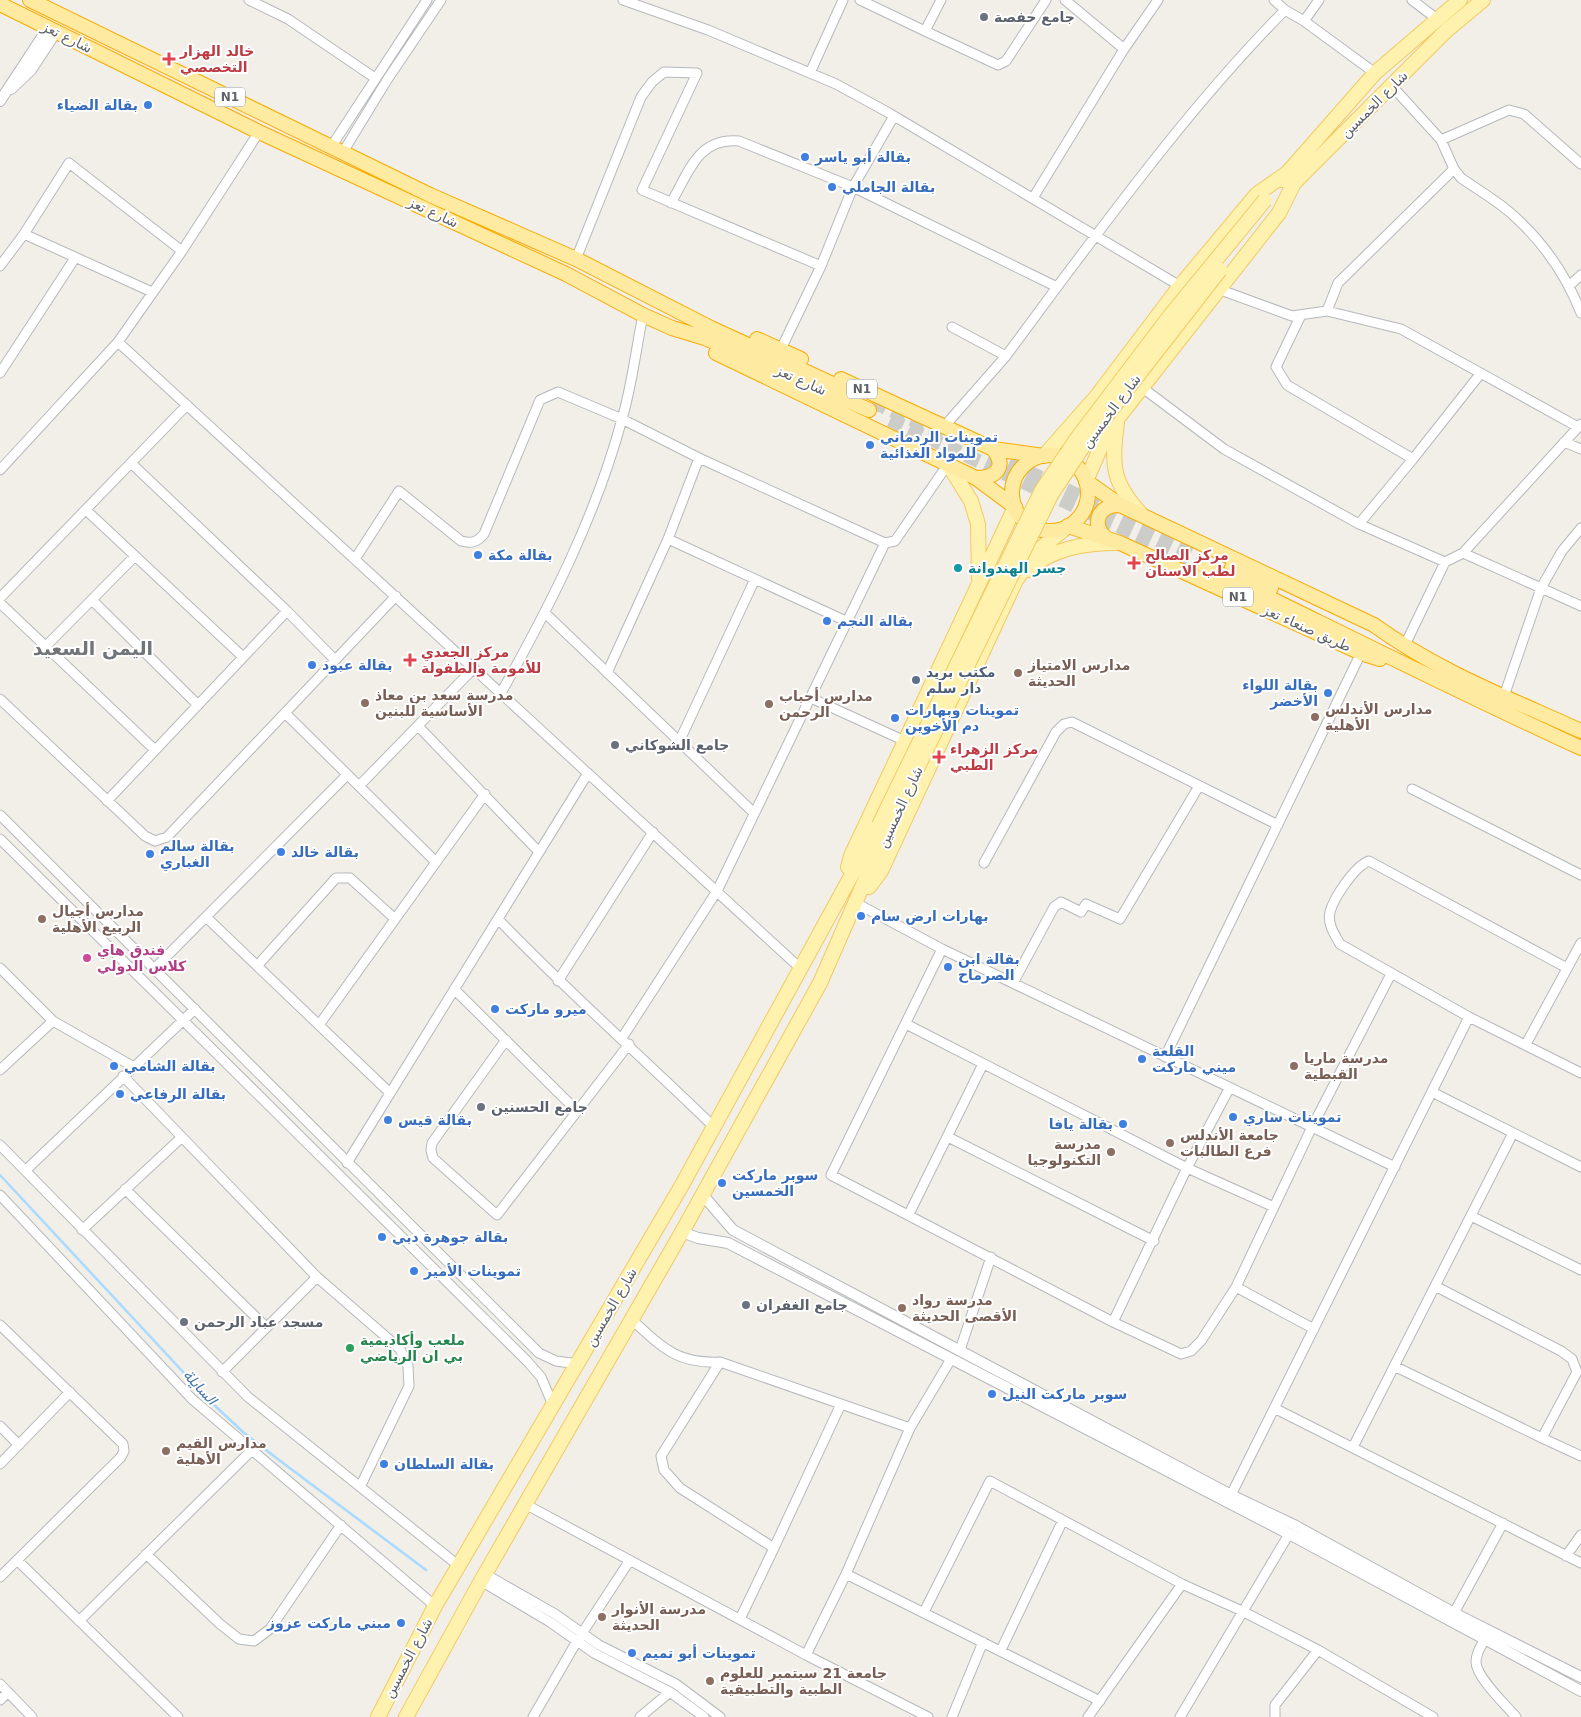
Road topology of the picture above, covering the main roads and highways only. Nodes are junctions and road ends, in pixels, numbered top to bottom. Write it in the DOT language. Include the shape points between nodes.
graph roads {
  1 [pos="30,0"];
  2 [pos="1460,0"];
  3 [pos="1483,0"];
  4 [pos="0,4"];
  5 [pos="1291,177"];
  6 [pos="427,201"];
  7 [pos="682,312"];
  8 [pos="672,328"];
  9 [pos="1096,397"];
  10 [pos="1118,418"];
  11 [pos="993,449"];
  12 [pos="1044,456"];
  13 [pos="948,464"];
  14 [pos="976,478"];
  15 [pos="1086,481"];
  16 [pos="1120,505"];
  17 [pos="1015,507"];
  18 [pos="1144,517"];
  19 [pos="1068,526"];
  20 [pos="1113,540"];
  21 [pos="986,568"];
  22 [pos="1016,580"];
  23 [pos="979,583"];
  24 [pos="1404,647"];
  25 [pos="1408,668"];
  26 [pos="1536,710"];
  27 [pos="1529,724"];
  28 [pos="1581,731"];
  29 [pos="1581,748"];
  30 [pos="883,827"];
  31 [pos="840,895"];
  32 [pos="856,903"];
  33 [pos="682,1185"];
  34 [pos="702,1194"];
  35 [pos="412,1715"];
  36 [pos="378,1717"];
  1 -- 6 [label="highway, شارع تعز / N1" via="337,149"];
  2 -- 5 [label="main road, شارع الخمسين" via="1375,73"];
  3 -- 5 [label="main road, شارع الخمسين"];
  4 -- 6 [label="highway, شارع تعز / N1" via="258,132"];
  5 -- 9 [label="main road" via="1257,194 1180,286"];
  5 -- 10 [label="main road" via="1279,213"];
  5 -- 30 [label="main road, شارع الخمسين, bridge" via="1169,317 1042,490"];
  6 -- 7 [label="highway, شارع تعز / N1" via="576,259"];
  6 -- 8 [label="highway, شارع تعز / N1"];
  7 -- 8 [label="highway, شارع تعز / N1" via="871,406"];
  7 -- 11 [label="highway, N1" via="714,320 781,349"];
  8 -- 13 [label="highway, N1" via="701,346"];
  9 -- 10 [label="main road" via="1101,409"];
  9 -- 12 [label="main road"];
  10 -- 15 [label="main road" via="1103,442"];
  10 -- 18 [label="main road" via="1112,456 1115,476 1127,499"];
  11 -- 12 [label="highway, N1"];
  11 -- 14 [label="highway" via="999,456 1000,465 996,473 989,478"];
  12 -- 15 [label="highway" via="1055,455 1068,460"];
  12 -- 17 [label="highway" via="1028,462 1018,472 1012,491"];
  13 -- 14 [label="highway, N1"];
  13 -- 23 [label="main road" via="971,501 978,524"];
  14 -- 17 [label="highway, N1"];
  15 -- 16 [label="highway, طريق صنعاء تعز / N1"];
  15 -- 19 [label="highway" via="1088,494 1084,508 1077,520"];
  16 -- 18 [label="highway, طريق صنعاء تعز / N1"];
  16 -- 20 [label="highway" via="1111,505 1098,516 1100,532"];
  17 -- 19 [label="highway" via="1026,522 1038,529 1052,531"];
  17 -- 21 [label="main road, شارع الخمسين"];
  18 -- 24 [label="highway, طريق صنعاء تعز / N1" via="1374,625"];
  19 -- 20 [label="highway, طريق صنعاء تعز / N1"];
  19 -- 22 [label="main road, شارع الخمسين" via="1030,559"];
  20 -- 22 [label="main road" via="1071,547 1035,564"];
  20 -- 25 [label="highway, طريق صنعاء تعز / N1" via="1361,653"];
  21 -- 22 [label="main road" via="995,564 1005,566"];
  21 -- 23 [label="main road, شارع الخمسين"];
  22 -- 32 [label="main road, شارع الخمسين" via="881,871"];
  23 -- 31 [label="main road, شارع الخمسين" via="851,856"];
  24 -- 25 [label="highway, طريق صنعاء تعز / N1" via="1372,638 1206,561"];
  24 -- 26 [label="highway, طريق صنعاء تعز / N1"];
  25 -- 27 [label="highway, طريق صنعاء تعز / N1"];
  26 -- 27 [label="highway"];
  26 -- 28 [label="highway, طريق صنعاء تعز / N1"];
  27 -- 29 [label="highway, طريق صنعاء تعز / N1"];
  30 -- 31 [label="main road, شارع الخمسين"];
  30 -- 32 [label="main road, شارع الخمسين"];
  31 -- 33 [label="main road, شارع الخمسين"];
  32 -- 34 [label="main road, شارع الخمسين" via="820,983"];
  33 -- 34 [label="main road"];
  33 -- 36 [label="main road, شارع الخمسين" via="435,1606"];
  34 -- 35 [label="main road, شارع الخمسين" via="483,1577"];
}
